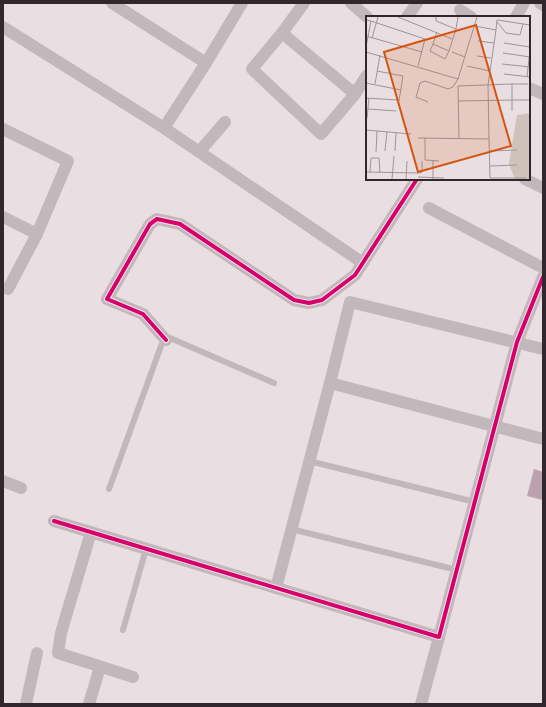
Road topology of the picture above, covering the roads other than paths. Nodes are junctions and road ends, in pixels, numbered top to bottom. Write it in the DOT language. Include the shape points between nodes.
graph roads {
  1 [pos="112,3"];
  2 [pos="242,3"];
  3 [pos="304,3"];
  4 [pos="351,3"];
  5 [pos="417,3"];
  6 [pos="524,3"];
  7 [pos="540,3"];
  8 [pos="543,4"];
  9 [pos="460,10"];
  10 [pos="366,16"];
  11 [pos="408,16"];
  12 [pos="469,16"];
  13 [pos="517,16"];
  14 [pos="3,27"];
  15 [pos="282,33"];
  16 [pos="206,63"];
  17 [pos="366,77"];
  18 [pos="530,88"];
  19 [pos="355,94"];
  20 [pos="543,94"];
  21 [pos="225,122"];
  22 [pos="164,128"];
  23 [pos="3,129"];
  24 [pos="200,152"];
  25 [pos="416,180"];
  26 [pos="527,180"];
  27 [pos="543,188"];
  28 [pos="429,208"];
  29 [pos="3,217"];
  30 [pos="37,234"];
  31 [pos="363,263"];
  32 [pos="543,268"];
  33 [pos="543,277"];
  34 [pos="8,290"];
  35 [pos="166,340"];
  36 [pos="517,342"];
  37 [pos="543,349"];
  38 [pos="274,383"];
  39 [pos="330,383"];
  40 [pos="494,427"];
  41 [pos="543,439"];
  42 [pos="309,461"];
  43 [pos="3,481"];
  44 [pos="21,488"];
  45 [pos="109,489"];
  46 [pos="475,502"];
  47 [pos="54,521"];
  48 [pos="291,529"];
  49 [pos="91,532"];
  50 [pos="146,549"];
  51 [pos="457,570"];
  52 [pos="276,588"];
  53 [pos="122,630"];
  54 [pos="439,637"];
  55 [pos="37,653"];
  56 [pos="100,666"];
  57 [pos="133,677"];
  58 [pos="26,704"];
  59 [pos="89,704"];
  60 [pos="421,704"];
  1 -- 16 [label="street"];
  2 -- 16 [label="street"];
  3 -- 15 [label="street"];
  4 -- 10 [label="street"];
  5 -- 11 [label="street"];
  6 -- 13 [label="street"];
  7 -- 8 [label="street"];
  9 -- 12 [label="street"];
  14 -- 22 [label="street"];
  15 -- 19 [label="street"];
  15 -- 19 [label="street" via="252,69 321,134"];
  16 -- 22 [label="street"];
  17 -- 19 [label="street"];
  18 -- 20 [label="street"];
  21 -- 24 [label="street"];
  22 -- 24 [label="street"];
  23 -- 30 [label="street" via="68,161"];
  24 -- 31 [label="street"];
  25 -- 31 [label="street"];
  26 -- 27 [label="street"];
  28 -- 32 [label="street"];
  29 -- 30 [label="street"];
  30 -- 34 [label="street"];
  31 -- 35 [label="street" via="355,275 322,300 309,303 294,300 180,224 157,220 150,224 107,299 143,314"];
  33 -- 36 [label="street"];
  35 -- 38 [label="lane" via="170,338"];
  35 -- 45 [label="lane" via="161,346"];
  36 -- 37 [label="street"];
  36 -- 39 [label="street" via="350,302"];
  36 -- 40 [label="street"];
  39 -- 40 [label="street"];
  39 -- 42 [label="street"];
  40 -- 41 [label="street"];
  40 -- 46 [label="street"];
  42 -- 46 [label="lane"];
  42 -- 48 [label="street"];
  43 -- 44 [label="street"];
  46 -- 51 [label="street"];
  47 -- 49 [label="street"];
  48 -- 51 [label="lane"];
  48 -- 52 [label="street"];
  49 -- 50 [label="street"];
  49 -- 56 [label="street" via="61,633 58,653"];
  50 -- 52 [label="street"];
  50 -- 53 [label="lane"];
  51 -- 54 [label="street"];
  52 -- 54 [label="street"];
  54 -- 60 [label="street"];
  55 -- 58 [label="street"];
  56 -- 57 [label="street"];
  56 -- 59 [label="street"];
}
